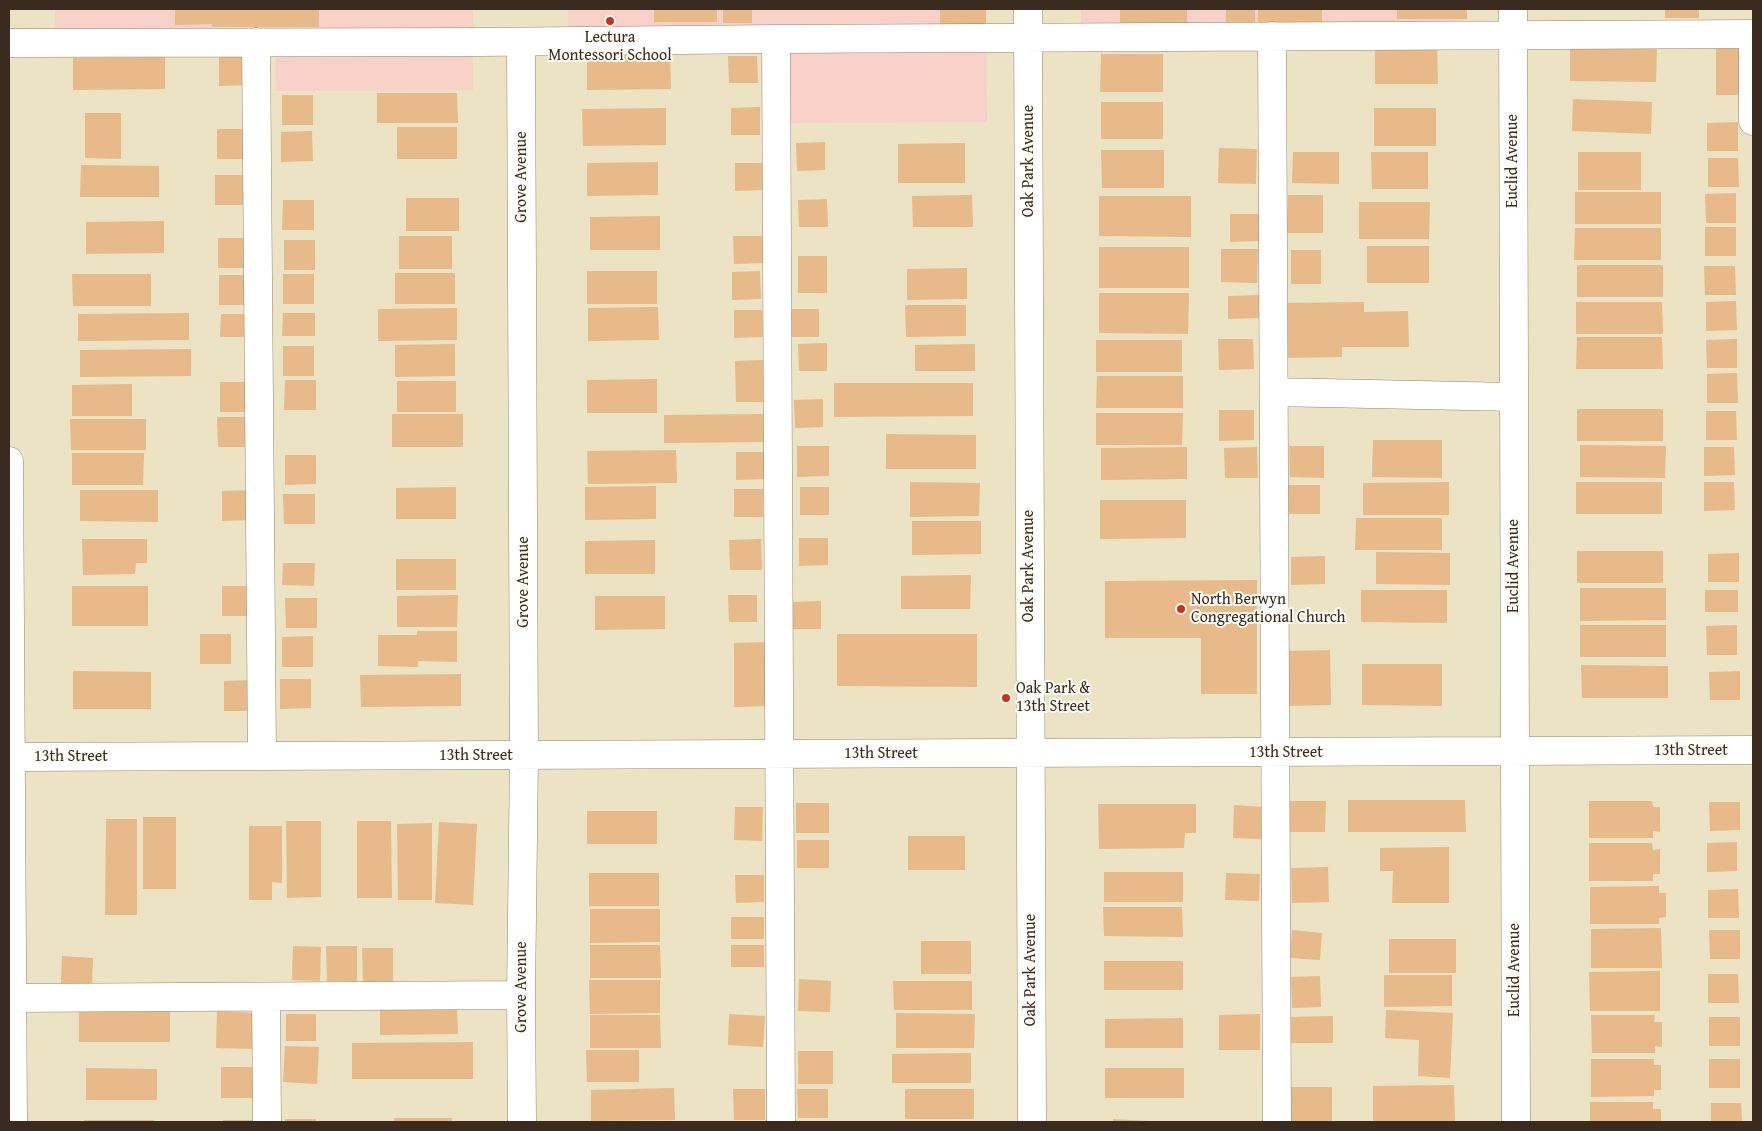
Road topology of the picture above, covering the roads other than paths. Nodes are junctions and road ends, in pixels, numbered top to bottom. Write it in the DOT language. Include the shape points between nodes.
graph roads {
  1 [pos="1028,9"];
  2 [pos="1513,22"];
  3 [pos="1753,34"];
  4 [pos="1272,36"];
  5 [pos="1028,37"];
  6 [pos="776,39"];
  7 [pos="256,42"];
  8 [pos="521,42"];
  9 [pos="9,43"];
  10 [pos="1753,120"];
  11 [pos="1274,392"];
  12 [pos="1514,396"];
  13 [pos="9,461"];
  14 [pos="1753,750"];
  15 [pos="1274,752"];
  16 [pos="1514,752"];
  17 [pos="779,754"];
  18 [pos="1030,754"];
  19 [pos="262,756"];
  20 [pos="524,756"];
  21 [pos="10,757"];
  22 [pos="521,995"];
  23 [pos="266,996"];
  24 [pos="12,998"];
  25 [pos="13,1122"];
  26 [pos="267,1122"];
  27 [pos="522,1122"];
  28 [pos="781,1122"];
  29 [pos="1032,1122"];
  30 [pos="1277,1122"];
  31 [pos="1516,1122"];
  1 -- 5 [label="street, Oak Park Avenue"];
  2 -- 3 [label="street"];
  2 -- 4 [label="street"];
  2 -- 12 [label="street, Euclid Avenue"];
  3 -- 10 [label="street"];
  4 -- 5 [label="street"];
  4 -- 11 [label="street"];
  5 -- 6 [label="street"];
  5 -- 18 [label="street, Oak Park Avenue"];
  6 -- 8 [label="street"];
  6 -- 17 [label="street"];
  7 -- 8 [label="street"];
  7 -- 9 [label="street"];
  7 -- 19 [label="street"];
  8 -- 20 [label="street, Grove Avenue"];
  11 -- 12 [label="street"];
  11 -- 15 [label="street"];
  12 -- 16 [label="street, Euclid Avenue"];
  13 -- 21 [label="street"];
  14 -- 16 [label="street, 13th Street"];
  15 -- 16 [label="street, 13th Street"];
  15 -- 18 [label="street, 13th Street"];
  15 -- 30 [label="street"];
  16 -- 31 [label="street, Euclid Avenue"];
  17 -- 18 [label="street, 13th Street"];
  17 -- 20 [label="street, 13th Street"];
  17 -- 28 [label="street"];
  18 -- 29 [label="street, Oak Park Avenue"];
  19 -- 20 [label="street, 13th Street"];
  19 -- 21 [label="street, 13th Street"];
  20 -- 22 [label="street, Grove Avenue"];
  21 -- 24 [label="street"];
  22 -- 23 [label="street"];
  22 -- 27 [label="street, Grove Avenue"];
  23 -- 24 [label="street"];
  23 -- 26 [label="street"];
  24 -- 25 [label="street"];
}
